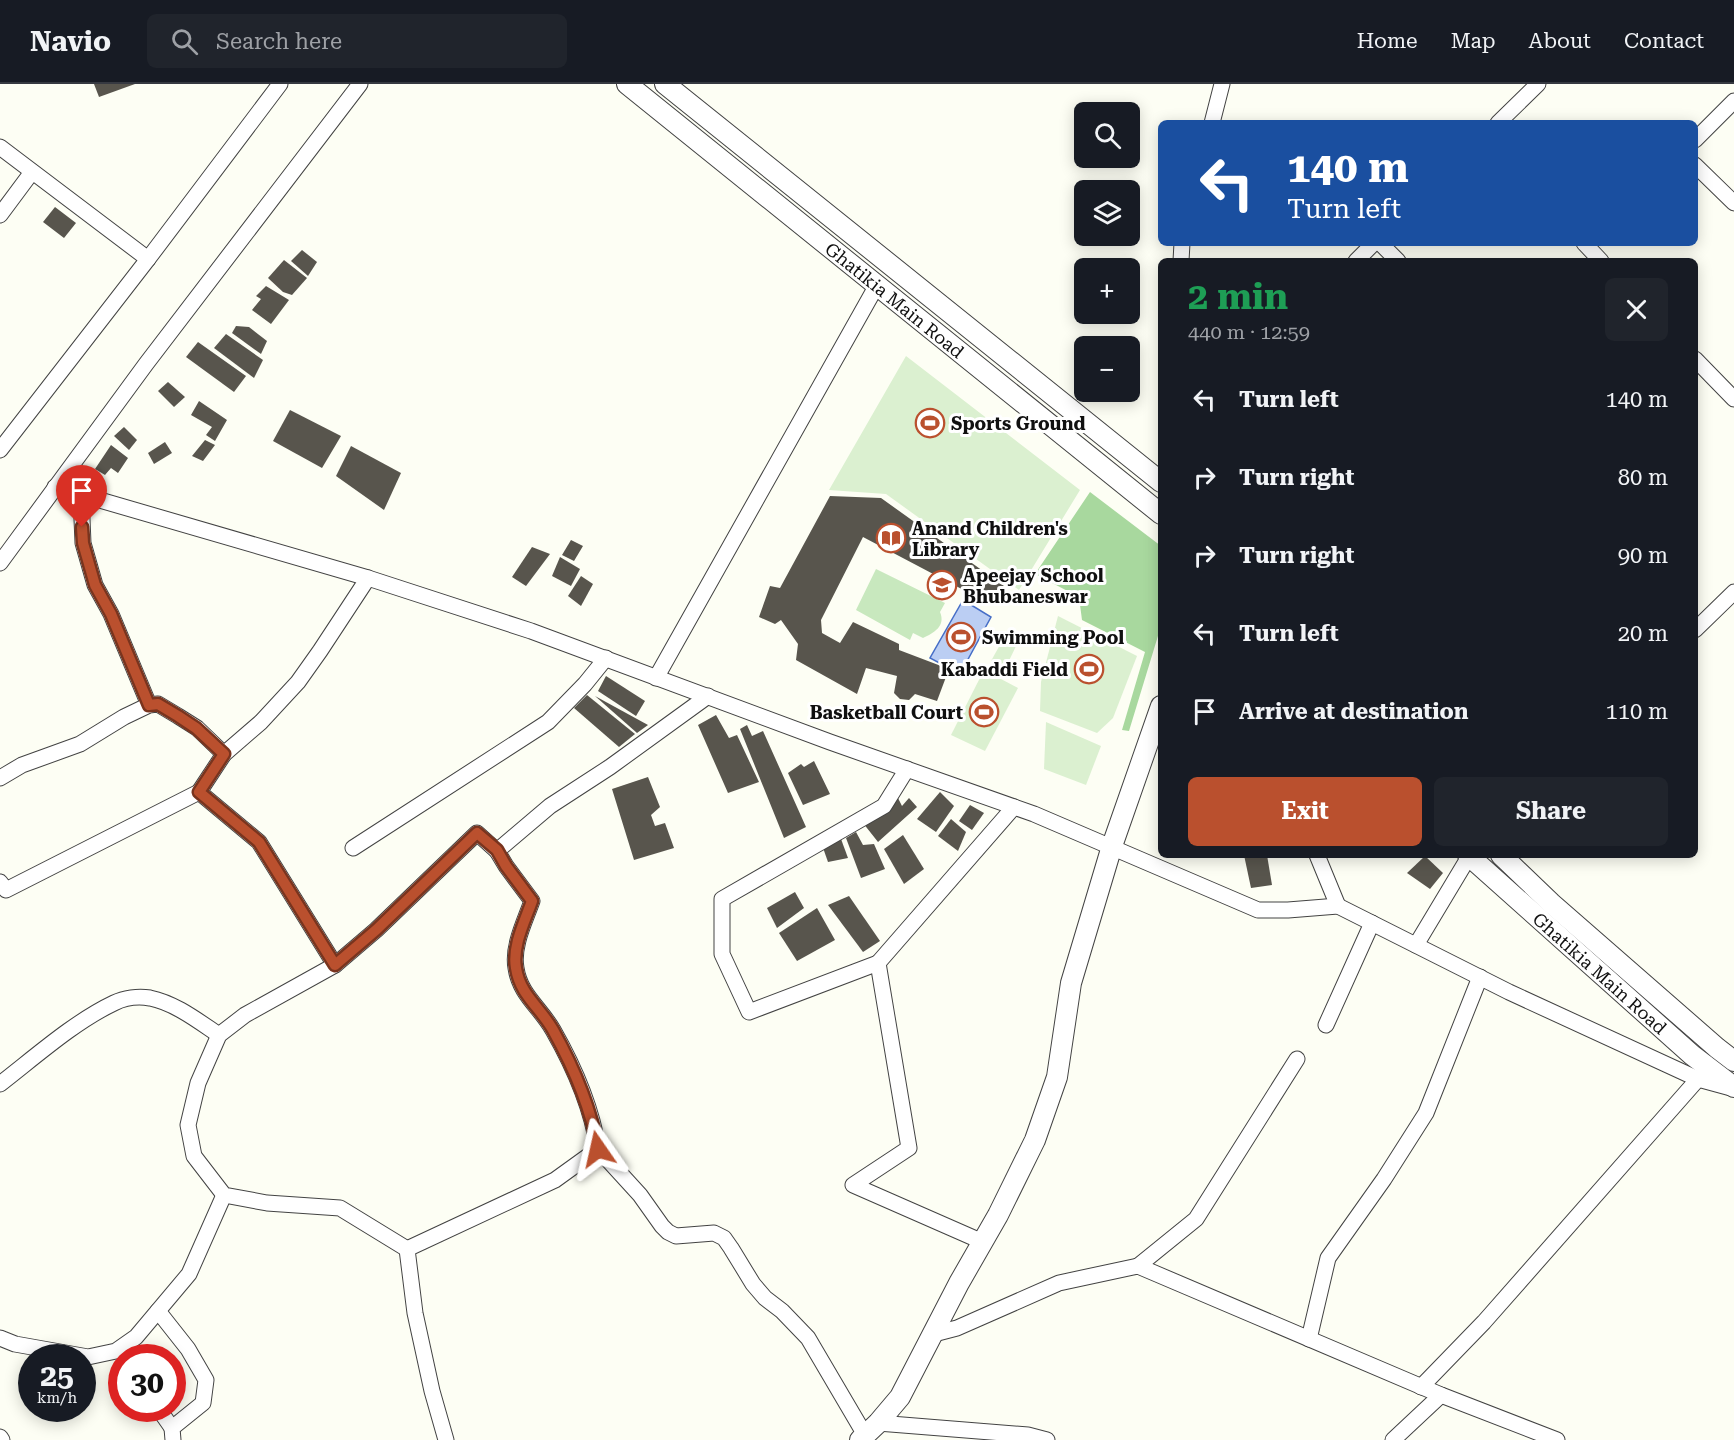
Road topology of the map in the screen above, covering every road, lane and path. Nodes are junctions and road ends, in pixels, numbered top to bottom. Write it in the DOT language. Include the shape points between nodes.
graph roads {
  1 [pos="280,84"];
  2 [pos="360,84"];
  3 [pos="627,84"];
  4 [pos="666,84"];
  5 [pos="1222,84"];
  6 [pos="1538,84"];
  7 [pos="1734,101"];
  8 [pos="1213,120"];
  9 [pos="1501,120"];
  10 [pos="720,128"];
  11 [pos="1698,137"];
  12 [pos="0,147"];
  13 [pos="706,147"];
  14 [pos="1698,168"];
  15 [pos="32,172"];
  16 [pos="1734,203"];
  17 [pos="0,215"];
  18 [pos="1371,246"];
  19 [pos="1383,246"];
  20 [pos="1590,246"];
  21 [pos="1359,258"];
  22 [pos="1395,258"];
  23 [pos="1599,258"];
  24 [pos="148,259"];
  25 [pos="877,285"];
  26 [pos="1698,361"];
  27 [pos="1734,399"];
  28 [pos="0,450"];
  29 [pos="1158,481"];
  30 [pos="56,487"];
  31 [pos="81,495"];
  32 [pos="1158,512"];
  33 [pos="0,563"];
  34 [pos="368,578"];
  35 [pos="1734,592"];
  36 [pos="1698,627"];
  37 [pos="606,658"];
  38 [pos="657,678"];
  39 [pos="708,696"];
  40 [pos="149,705"];
  41 [pos="1158,715"];
  42 [pos="224,754"];
  43 [pos="907,769"];
  44 [pos="0,778"];
  45 [pos="199,792"];
  46 [pos="1014,807"];
  47 [pos="1112,846"];
  48 [pos="353,848"];
  49 [pos="497,850"];
  50 [pos="1318,858"];
  51 [pos="1468,858"];
  52 [pos="1471,858"];
  53 [pos="1504,858"];
  54 [pos="2,888"];
  55 [pos="1338,906"];
  56 [pos="1372,923"];
  57 [pos="1416,945"];
  58 [pos="878,963"];
  59 [pos="335,965"];
  60 [pos="1480,977"];
  61 [pos="1326,1025"];
  62 [pos="219,1035"];
  63 [pos="1297,1059"];
  64 [pos="1734,1061"];
  65 [pos="1698,1078"];
  66 [pos="0,1084"];
  67 [pos="1734,1088"];
  68 [pos="598,1149"];
  69 [pos="224,1195"];
  70 [pos="983,1242"];
  71 [pos="407,1249"];
  72 [pos="1138,1266"];
  73 [pos="158,1311"];
  74 [pos="934,1334"];
  75 [pos="0,1338"];
  76 [pos="1309,1339"];
  77 [pos="129,1344"];
  78 [pos="108,1356"];
  79 [pos="1421,1387"];
  80 [pos="1441,1395"];
  81 [pos="868,1433"];
  82 [pos="173,1434"];
  83 [pos="446,1440"];
  84 [pos="1047,1440"];
  85 [pos="1393,1440"];
  86 [pos="1557,1440"];
  1 -- 24 [label="street"];
  2 -- 30 [label="street"];
  3 -- 13 [label="street, Ghatikia Main Road"];
  4 -- 10 [label="street, Ghatikia Main Road"];
  5 -- 8 [label="street"];
  6 -- 9 [label="street"];
  7 -- 11 [label="street"];
  10 -- 13 [label="street"];
  10 -- 29 [label="street, Ghatikia Main Road"];
  12 -- 15 [label="street"];
  13 -- 25 [label="street, Ghatikia Main Road"];
  14 -- 16 [label="street"];
  15 -- 17 [label="street"];
  15 -- 24 [label="street"];
  18 -- 21 [label="street"];
  19 -- 22 [label="street"];
  20 -- 23 [label="street"];
  24 -- 28 [label="street"];
  25 -- 32 [label="street, Ghatikia Main Road"];
  25 -- 38 [label="street"];
  26 -- 27 [label="street"];
  30 -- 31 [label="street"];
  30 -- 33 [label="street"];
  31 -- 34 [label="street"];
  31 -- 40 [label="street" via="83,543 95,585"];
  34 -- 37 [label="street"];
  34 -- 42 [label="street" via="298,682"];
  35 -- 36 [label="street"];
  37 -- 38 [label="street"];
  37 -- 48 [label="street" via="548,722"];
  38 -- 39 [label="street"];
  39 -- 43 [label="street"];
  39 -- 49 [label="street" via="550,806"];
  40 -- 42 [label="street" via="158,704 178,716"];
  40 -- 44 [label="street" via="80,744 22,765"];
  41 -- 47 [label="street"];
  42 -- 45 [label="street"];
  43 -- 46 [label="street"];
  43 -- 58 [label="street" via="884,806 722,899 722,954 749,1012"];
  45 -- 54 [label="street"];
  45 -- 59 [label="street" via="259,842"];
  46 -- 47 [label="street"];
  46 -- 58 [label="street"];
  47 -- 55 [label="street" via="1258,910"];
  47 -- 70 [label="street" via="1071,982 1057,1077 1035,1140"];
  49 -- 59 [label="street" via="477,833"];
  49 -- 68 [label="street" via="532,901 515,965 520,986 552,1028 572,1068 594,1125"];
  50 -- 55 [label="street"];
  51 -- 57 [label="street"];
  52 -- 67 [label="street, Ghatikia Main Road"];
  53 -- 64 [label="street, Ghatikia Main Road"];
  55 -- 56 [label="street"];
  56 -- 57 [label="street"];
  56 -- 61 [label="street"];
  57 -- 60 [label="street"];
  58 -- 70 [label="street" via="909,1148 853,1185"];
  59 -- 62 [label="street" via="245,1015"];
  60 -- 65 [label="street"];
  60 -- 76 [label="street" via="1426,1113 1328,1258"];
  62 -- 66 [label="street" via="177,1008 151,998 135,997 115,1003 69,1030"];
  62 -- 69 [label="street" via="198,1083 188,1125 194,1156"];
  63 -- 72 [label="street" via="1196,1219"];
  65 -- 67 [label="street"];
  65 -- 79 [label="street" via="1484,1322"];
  68 -- 71 [label="street" via="555,1180"];
  68 -- 81 [label="street" via="668,1232 676,1236 714,1233 723,1238 753,1284 808,1338"];
  69 -- 71 [label="street" via="267,1203 340,1208"];
  69 -- 73 [label="street" via="189,1274"];
  70 -- 74 [label="street"];
  71 -- 83 [label="street" via="415,1313"];
  72 -- 74 [label="street" via="1059,1283 957,1328"];
  72 -- 76 [label="street"];
  73 -- 77 [label="street"];
  73 -- 82 [label="street" via="206,1380 203,1403"];
  74 -- 81 [label="street" via="900,1397"];
  75 -- 78 [label="street" via="88,1357"];
  76 -- 79 [label="street"];
  79 -- 80 [label="street"];
  80 -- 85 [label="street"];
  80 -- 86 [label="street"];
  81 -- 84 [label="street" via="1029,1436"];
}
